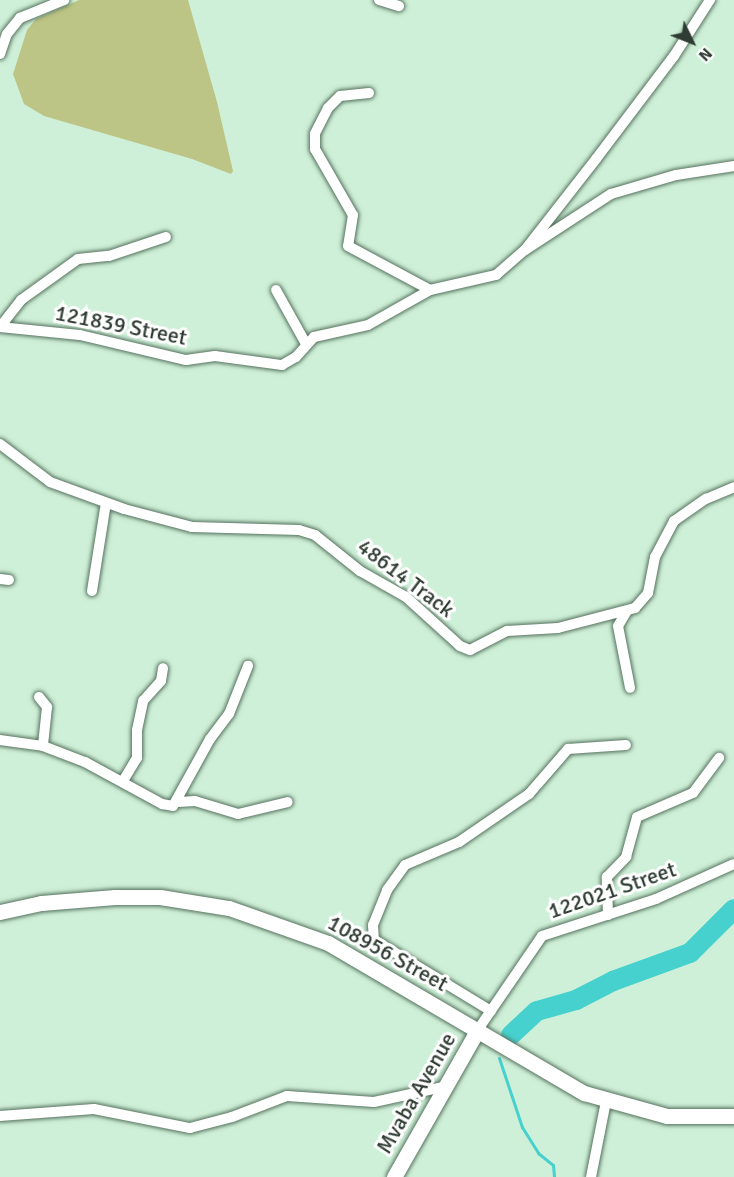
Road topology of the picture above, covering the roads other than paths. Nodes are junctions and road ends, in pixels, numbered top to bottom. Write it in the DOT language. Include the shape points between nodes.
graph roads {
  1 [pos="64,0"];
  2 [pos="379,0"];
  3 [pos="710,0"];
  4 [pos="399,6"];
  5 [pos="0,54"];
  6 [pos="369,93"];
  7 [pos="734,166"];
  8 [pos="166,237"];
  9 [pos="525,250"];
  10 [pos="276,290"];
  11 [pos="429,290"];
  12 [pos="0,327"];
  13 [pos="306,344"];
  14 [pos="0,444"];
  15 [pos="734,488"];
  16 [pos="106,503"];
  17 [pos="92,591"];
  18 [pos="627,611"];
  19 [pos="248,666"];
  20 [pos="163,668"];
  21 [pos="630,688"];
  22 [pos="39,697"];
  23 [pos="0,740"];
  24 [pos="626,745"];
  25 [pos="43,746"];
  26 [pos="719,758"];
  27 [pos="123,781"];
  28 [pos="178,802"];
  29 [pos="288,802"];
  30 [pos="734,864"];
  31 [pos="0,912"];
  32 [pos="608,915"];
  33 [pos="491,1011"];
  34 [pos="477,1031"];
  35 [pos="443,1087"];
  36 [pos="606,1101"];
  37 [pos="0,1116"];
  38 [pos="734,1116"];
  39 [pos="394,1177"];
  40 [pos="591,1177"];
  1 -- 5 [label="street" via="20,18 7,34"];
  2 -- 4 [label="street"];
  3 -- 9 [label="street" via="674,56"];
  6 -- 11 [label="street" via="340,96 328,108 315,134 315,150 354,215 348,246"];
  7 -- 9 [label="street" via="676,175 611,194"];
  8 -- 12 [label="street" via="109,256 78,259 21,300"];
  9 -- 11 [label="street, 121839 Street" via="496,275"];
  10 -- 13 [label="street"];
  11 -- 13 [label="street, 121839 Street" via="368,325 321,334"];
  12 -- 13 [label="street, 121839 Street" via="80,334 186,360 215,356 282,365 292,361"];
  14 -- 16 [label="street, 48614 Track" via="50,482"];
  15 -- 18 [label="street, 48614 Track" via="706,499 674,521 655,557 648,592 640,604"];
  16 -- 17 [label="street"];
  16 -- 18 [label="street, 48614 Track" via="192,526 308,532 331,544 360,571 406,597 460,646 470,650 513,629 558,628"];
  18 -- 21 [label="street" via="618,626"];
  19 -- 28 [label="street" via="230,714 210,739"];
  20 -- 27 [label="street" via="162,681 143,702 137,758"];
  22 -- 25 [label="street" via="47,707"];
  23 -- 25 [label="street"];
  24 -- 33 [label="street" via="568,750 529,794 459,842 405,865 387,890 373,925 374,940"];
  25 -- 27 [label="street"];
  26 -- 32 [label="street" via="693,793 637,818 626,857 608,877"];
  27 -- 28 [label="street" via="162,804"];
  28 -- 29 [label="street" via="195,801 238,814"];
  30 -- 32 [label="street, 122021 Street" via="656,899"];
  31 -- 34 [label="street, 108956 Street" via="41,903 115,897 160,897 229,908 328,942"];
  32 -- 33 [label="street, 122021 Street" via="542,936"];
  33 -- 34 [label="street, 122021 Street"];
  34 -- 35 [label="street, Mvaba Avenue"];
  34 -- 36 [label="street, 108956 Street" via="561,1081"];
  35 -- 37 [label="street" via="374,1102 287,1096 190,1128 94,1108"];
  35 -- 39 [label="street, Mvaba Avenue"];
  36 -- 38 [label="street, 108956 Street" via="667,1116"];
  36 -- 40 [label="street"];
}
